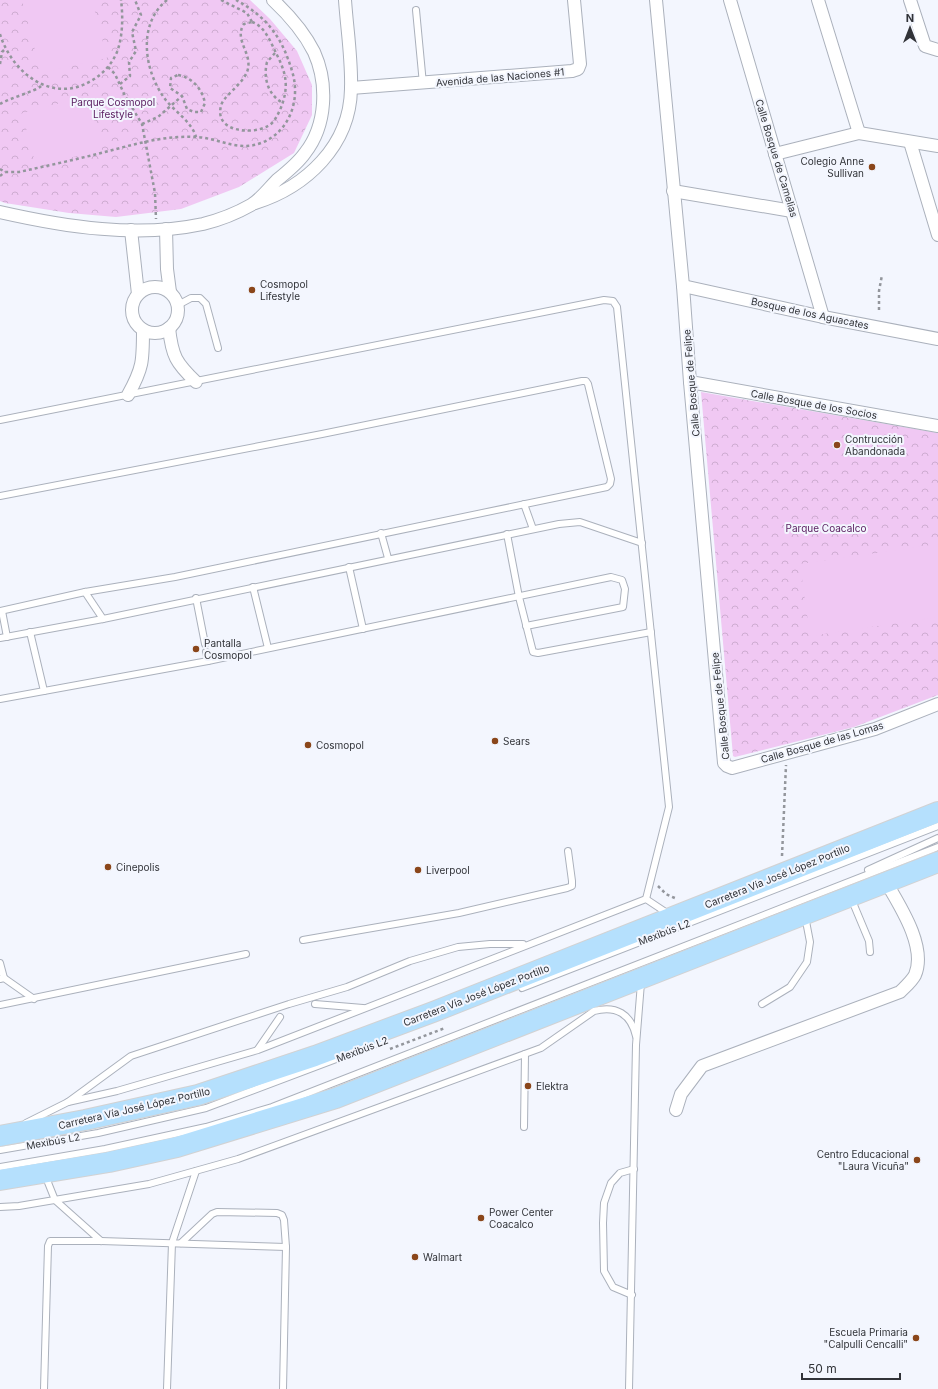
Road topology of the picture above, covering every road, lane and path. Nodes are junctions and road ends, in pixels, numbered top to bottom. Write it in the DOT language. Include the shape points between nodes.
graph roads {
  1 [pos="121,0"];
  2 [pos="135,0"];
  3 [pos="167,0"];
  4 [pos="221,0"];
  5 [pos="236,0"];
  6 [pos="273,0"];
  7 [pos="344,0"];
  8 [pos="574,0"];
  9 [pos="656,0"];
  10 [pos="730,0"];
  11 [pos="818,0"];
  12 [pos="910,0"];
  13 [pos="416,10"];
  14 [pos="252,22"];
  15 [pos="0,34"];
  16 [pos="6,48"];
  17 [pos="938,50"];
  18 [pos="275,52"];
  19 [pos="0,64"];
  20 [pos="108,67"];
  21 [pos="120,84"];
  22 [pos="424,84"];
  23 [pos="41,86"];
  24 [pos="351,88"];
  25 [pos="182,96"];
  26 [pos="283,103"];
  27 [pos="0,104"];
  28 [pos="170,106"];
  29 [pos="142,124"];
  30 [pos="860,133"];
  31 [pos="196,136"];
  32 [pos="147,142"];
  33 [pos="910,142"];
  34 [pos="938,146"];
  35 [pos="775,154"];
  36 [pos="0,169"];
  37 [pos="5,172"];
  38 [pos="0,176"];
  39 [pos="673,191"];
  40 [pos="252,204"];
  41 [pos="792,211"];
  42 [pos="0,212"];
  43 [pos="161,229"];
  44 [pos="131,230"];
  45 [pos="938,235"];
  46 [pos="882,276"];
  47 [pos="683,286"];
  48 [pos="170,292"];
  49 [pos="138,294"];
  50 [pos="178,305"];
  51 [pos="879,310"];
  52 [pos="823,317"];
  53 [pos="169,328"];
  54 [pos="143,330"];
  55 [pos="938,339"];
  56 [pos="218,348"];
  57 [pos="196,382"];
  58 [pos="690,382"];
  59 [pos="128,395"];
  60 [pos="0,420"];
  61 [pos="938,426"];
  62 [pos="0,496"];
  63 [pos="524,504"];
  64 [pos="533,529"];
  65 [pos="381,533"];
  66 [pos="507,534"];
  67 [pos="642,543"];
  68 [pos="388,558"];
  69 [pos="349,567"];
  70 [pos="253,586"];
  71 [pos="85,592"];
  72 [pos="519,597"];
  73 [pos="196,598"];
  74 [pos="1,611"];
  75 [pos="103,619"];
  76 [pos="526,626"];
  77 [pos="363,629"];
  78 [pos="30,632"];
  79 [pos="651,632"];
  80 [pos="3,637"];
  81 [pos="205,644"];
  82 [pos="268,648"];
  83 [pos="206,652"];
  84 [pos="208,660"];
  85 [pos="44,691"];
  86 [pos="0,699"];
  87 [pos="938,704"];
  88 [pos="786,753"];
  89 [pos="727,766"];
  90 [pos="938,812"];
  91 [pos="938,826"];
  92 [pos="938,838"];
  93 [pos="938,847"];
  94 [pos="568,851"];
  95 [pos="782,861"];
  96 [pos="938,862"];
  97 [pos="886,882"];
  98 [pos="830,888"];
  99 [pos="850,897"];
  100 [pos="646,899"];
  101 [pos="804,915"];
  102 [pos="675,918"];
  103 [pos="303,940"];
  104 [pos="526,944"];
  105 [pos="870,952"];
  106 [pos="246,954"];
  107 [pos="0,963"];
  108 [pos="2,978"];
  109 [pos="641,979"];
  110 [pos="513,991"];
  111 [pos="596,997"];
  112 [pos="34,998"];
  113 [pos="315,1004"];
  114 [pos="762,1004"];
  115 [pos="0,1005"];
  116 [pos="365,1008"];
  117 [pos="587,1016"];
  118 [pos="280,1017"];
  119 [pos="445,1028"];
  120 [pos="636,1036"];
  121 [pos="394,1037"];
  122 [pos="258,1050"];
  123 [pos="389,1050"];
  124 [pos="526,1054"];
  125 [pos="68,1102"];
  126 [pos="676,1110"];
  127 [pos="524,1127"];
  128 [pos="0,1135"];
  129 [pos="0,1150"];
  130 [pos="0,1167"];
  131 [pos="634,1169"];
  132 [pos="196,1171"];
  133 [pos="45,1173"];
  134 [pos="0,1180"];
  135 [pos="55,1200"];
  136 [pos="0,1207"];
  137 [pos="101,1241"];
  138 [pos="172,1243"];
  139 [pos="181,1243"];
  140 [pos="286,1247"];
  141 [pos="632,1295"];
  142 [pos="44,1389"];
  143 [pos="167,1389"];
  144 [pos="283,1389"];
  145 [pos="629,1389"];
  1 -- 20 [label="path" via="121,36 117,52"];
  2 -- 21 [label="path" via="141,15 132,32 136,51 129,62 130,76"];
  3 -- 28 [label="path" via="148,28 147,44 151,72"];
  4 -- 14 [label="path" via="247,14"];
  5 -- 31 [label="path" via="251,8 276,33 289,59 296,82 293,110 277,134 261,143 242,147"];
  6 -- 40 [label="street" via="300,30 314,52 321,72 322,111 306,153"];
  7 -- 24 [label="street"];
  8 -- 22 [label="street, Avenida de las Naciones #1" via="580,64 578,69"];
  9 -- 39 [label="street, Calle Bosque de Felipe"];
  10 -- 35 [label="street, Calle Bosque de Camelias"];
  11 -- 30 [label="street"];
  12 -- 17 [label="street" via="925,46"];
  13 -- 22 [label="lane"];
  14 -- 18 [label="path" via="260,26"];
  14 -- 26 [label="path" via="244,24 240,31 248,55 247,71 242,82 221,105 222,118 229,126 250,131 267,127"];
  15 -- 16 [label="path"];
  16 -- 19 [label="path" via="2,52"];
  16 -- 23 [label="path" via="20,70"];
  18 -- 26 [label="path" via="284,71 287,91"];
  18 -- 26 [label="path" via="267,62 268,84 271,94"];
  20 -- 21 [label="path"];
  20 -- 23 [label="path" via="80,87"];
  21 -- 29 [label="path"];
  22 -- 24 [label="street, Avenida de las Naciones #1"];
  23 -- 27 [label="path"];
  24 -- 40 [label="street" via="346,117 340,133 320,163 286,191"];
  25 -- 25 [label="path" via="187,109 191,112 198,113 203,110 205,103 200,88 184,76 174,76 170,81 170,88"];
  25 -- 28 [label="path"];
  28 -- 29 [label="path" via="158,117"];
  28 -- 31 [label="path" via="191,127"];
  29 -- 32 [label="path"];
  30 -- 33 [label="street"];
  30 -- 35 [label="street"];
  31 -- 32 [label="path"];
  32 -- 37 [label="path" via="19,172"];
  32 -- 43 [label="path"];
  33 -- 34 [label="street"];
  33 -- 45 [label="street"];
  35 -- 41 [label="street, Calle Bosque de Camelias"];
  36 -- 37 [label="path"];
  37 -- 38 [label="path"];
  39 -- 41 [label="street"];
  39 -- 47 [label="street, Calle Bosque de Felipe"];
  40 -- 43 [label="street" via="205,223"];
  41 -- 52 [label="street, Calle Bosque de Camelias"];
  42 -- 44 [label="street" via="80,227"];
  43 -- 44 [label="street"];
  43 -- 48 [label="street"];
  44 -- 49 [label="street"];
  46 -- 51 [label="path"];
  47 -- 52 [label="street, Bosque de los Aguacates"];
  47 -- 58 [label="street, Calle Bosque de Felipe"];
  48 -- 49 [label="street" via="156,286 148,287"];
  48 -- 50 [label="street"];
  49 -- 54 [label="street" via="131,311 137,326"];
  50 -- 53 [label="street" via="176,320"];
  50 -- 56 [label="lane" via="191,298 200,298 206,304"];
  52 -- 55 [label="street, Bosque de los Aguacates"];
  53 -- 54 [label="street" via="158,333"];
  53 -- 57 [label="street" via="175,360"];
  54 -- 59 [label="street" via="142,365"];
  57 -- 59 [label="lane"];
  57 -- 67 [label="lane" via="596,302 613,301 617,307"];
  58 -- 61 [label="street, Calle Bosque de los Socios"];
  58 -- 89 [label="street, Calle Bosque de Felipe"];
  59 -- 60 [label="lane"];
  62 -- 63 [label="lane" via="369,425 560,384 586,381 610,484 607,487"];
  63 -- 64 [label="lane"];
  63 -- 65 [label="lane"];
  64 -- 66 [label="lane"];
  64 -- 67 [label="lane" via="580,522"];
  65 -- 68 [label="lane"];
  65 -- 71 [label="lane" via="175,577"];
  66 -- 68 [label="lane"];
  66 -- 72 [label="lane"];
  67 -- 79 [label="lane"];
  68 -- 69 [label="lane"];
  69 -- 70 [label="lane"];
  69 -- 77 [label="lane"];
  70 -- 73 [label="lane"];
  70 -- 82 [label="lane"];
  71 -- 74 [label="lane"];
  71 -- 75 [label="lane"];
  72 -- 76 [label="lane"];
  72 -- 76 [label="lane" via="611,577 622,580 625,589 623,607"];
  72 -- 77 [label="lane"];
  73 -- 75 [label="lane"];
  73 -- 81 [label="lane"];
  74 -- 80 [label="lane"];
  75 -- 78 [label="lane"];
  76 -- 79 [label="lane" via="531,649 538,653"];
  77 -- 82 [label="lane"];
  78 -- 80 [label="lane"];
  78 -- 85 [label="lane"];
  79 -- 100 [label="lane" via="669,807"];
  82 -- 84 [label="lane"];
  83 -- 84 [label="lane"];
  84 -- 85 [label="lane"];
  85 -- 86 [label="lane"];
  87 -- 88 [label="street, Calle Bosque de las Lomas" via="875,729"];
  88 -- 89 [label="street, Calle Bosque de las Lomas" via="732,768"];
  88 -- 95 [label="path"];
  90 -- 102 [label="main road, Carretera Vía José López Portillo"];
  91 -- 110 [label="lane, Mexibús L2"];
  92 -- 98 [label="lane"];
  93 -- 98 [label="lane, Mexibús L2"];
  94 -- 103 [label="lane" via="572,886 567,888 459,913"];
  96 -- 97 [label="main road"];
  97 -- 99 [label="main road"];
  97 -- 126 [label="street" via="908,921 918,957 915,976 900,992 702,1066 681,1094"];
  98 -- 130 [label="lane, Mexibús L2" via="272,1107 206,1127 105,1149"];
  99 -- 101 [label="main road"];
  99 -- 105 [label="lane" via="867,935"];
  100 -- 102 [label="lane"];
  100 -- 104 [label="lane"];
  101 -- 109 [label="main road"];
  101 -- 114 [label="lane" via="810,942 807,962 790,987"];
  102 -- 128 [label="main road, Carretera Vía José López Portillo" via="418,1018 198,1095 85,1120"];
  104 -- 116 [label="lane"];
  104 -- 125 [label="lane" via="490,944 458,948 410,961 347,987 131,1056"];
  106 -- 112 [label="lane"];
  107 -- 108 [label="lane"];
  108 -- 112 [label="lane"];
  109 -- 111 [label="main road"];
  109 -- 120 [label="lane"];
  111 -- 117 [label="lane"];
  111 -- 133 [label="main road" via="336,1098 261,1122 178,1147"];
  112 -- 115 [label="lane"];
  113 -- 116 [label="lane"];
  116 -- 122 [label="lane"];
  117 -- 120 [label="lane" via="603,1008 622,1012 634,1026"];
  117 -- 124 [label="lane" via="541,1048"];
  118 -- 122 [label="lane"];
  119 -- 123 [label="path"];
  120 -- 131 [label="lane"];
  121 -- 129 [label="lane, Mexibús L2" via="206,1108 98,1133"];
  122 -- 125 [label="lane" via="117,1091"];
  124 -- 127 [label="lane"];
  124 -- 132 [label="lane" via="238,1159"];
  125 -- 128 [label="lane"];
  131 -- 141 [label="lane"];
  131 -- 141 [label="lane" via="620,1173 611,1183 604,1202 603,1223 604,1271 613,1286"];
  132 -- 135 [label="lane" via="149,1184"];
  132 -- 138 [label="lane"];
  133 -- 134 [label="main road"];
  133 -- 135 [label="lane"];
  135 -- 136 [label="lane"];
  135 -- 137 [label="lane"];
  137 -- 138 [label="lane"];
  137 -- 142 [label="lane" via="55,1240 50,1241 48,1246"];
  138 -- 139 [label="lane"];
  138 -- 143 [label="lane"];
  139 -- 140 [label="lane"];
  139 -- 140 [label="lane" via="212,1214 225,1211 282,1215"];
  140 -- 144 [label="lane"];
  141 -- 145 [label="lane"];
}
